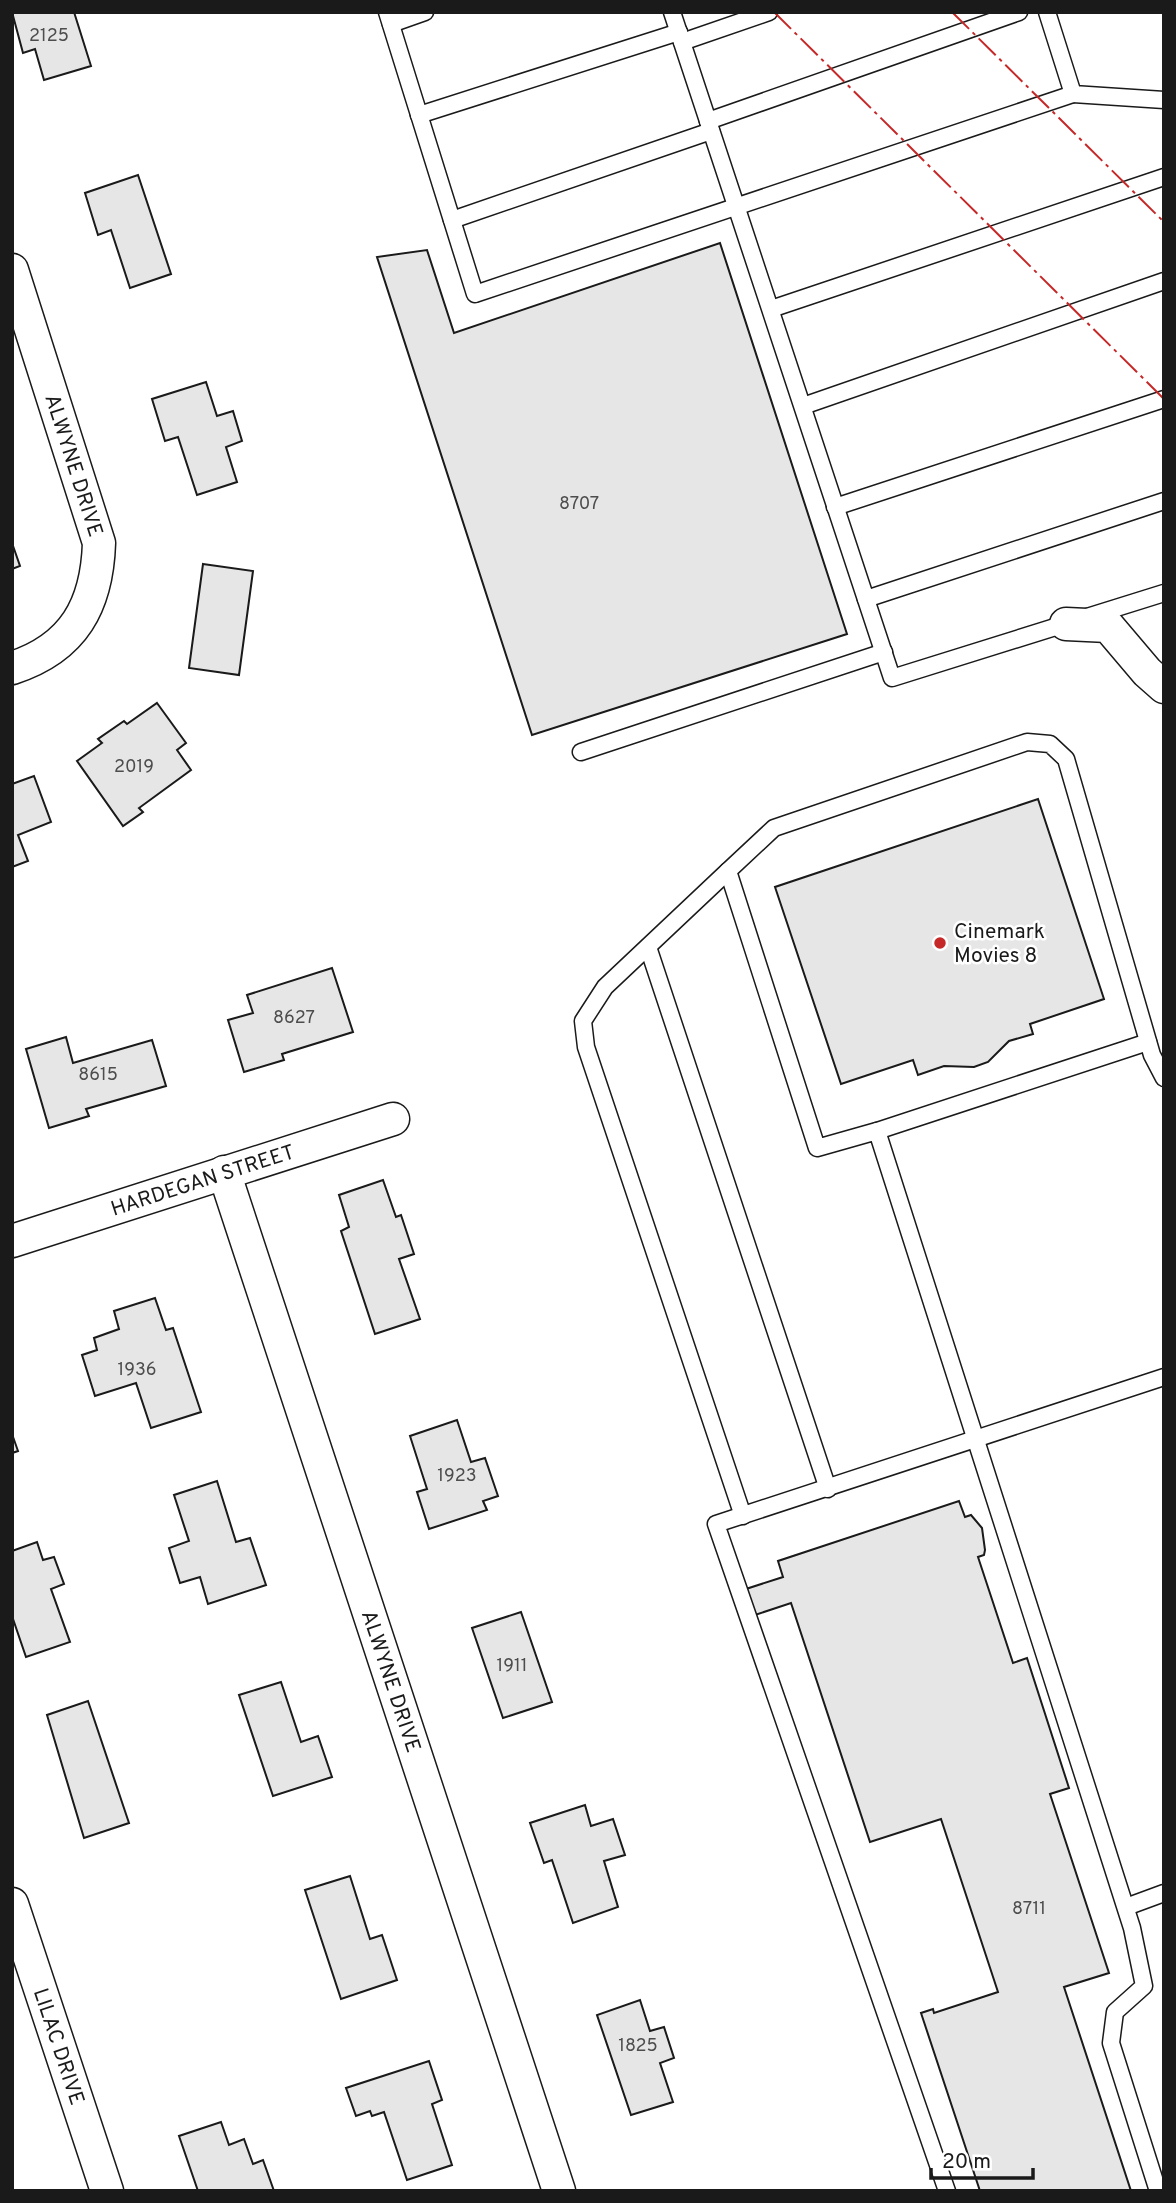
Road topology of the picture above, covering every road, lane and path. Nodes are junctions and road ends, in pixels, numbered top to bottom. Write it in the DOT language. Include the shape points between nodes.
graph roads {
  1 [pos="425,12"];
  2 [pos="672,12"];
  3 [pos="769,12"];
  4 [pos="1019,12"];
  5 [pos="1047,12"];
  6 [pos="389,18"];
  7 [pos="680,37"];
  8 [pos="1073,94"];
  9 [pos="1164,100"];
  10 [pos="419,115"];
  11 [pos="710,126"];
  12 [pos="1164,177"];
  13 [pos="737,207"];
  14 [pos="452,220"];
  15 [pos="12,270"];
  16 [pos="1164,281"];
  17 [pos="771,309"];
  18 [pos="1164,399"];
  19 [pos="803,406"];
  20 [pos="1164,501"];
  21 [pos="835,507"];
  22 [pos="1164,593"];
  23 [pos="866,599"];
  24 [pos="1066,624"];
  25 [pos="884,652"];
  26 [pos="12,668"];
  27 [pos="1164,687"];
  28 [pos="581,752"];
  29 [pos="728,871"];
  30 [pos="648,947"];
  31 [pos="1148,1042"];
  32 [pos="1164,1078"];
  33 [pos="393,1119"];
  34 [pos="877,1131"];
  35 [pos="224,1172"];
  36 [pos="12,1241"];
  37 [pos="1164,1377"];
  38 [pos="977,1441"];
  39 [pos="828,1489"];
  40 [pos="743,1516"];
  41 [pos="1164,1893"];
  42 [pos="12,1904"];
  43 [pos="1126,1906"];
  44 [pos="107,2191"];
  45 [pos="559,2191"];
  46 [pos="947,2191"];
  47 [pos="1158,2191"];
  1 -- 6 [label="lane"];
  2 -- 7 [label="lane"];
  3 -- 7 [label="lane"];
  4 -- 11 [label="lane"];
  5 -- 8 [label="lane"];
  6 -- 10 [label="lane"];
  7 -- 10 [label="lane"];
  7 -- 11 [label="lane"];
  8 -- 9 [label="lane"];
  8 -- 13 [label="lane"];
  10 -- 14 [label="lane"];
  11 -- 13 [label="lane"];
  11 -- 14 [label="lane"];
  12 -- 17 [label="lane"];
  13 -- 14 [label="lane" via="475,293"];
  13 -- 17 [label="lane"];
  15 -- 26 [label="street, ALWYNE DRIVE" via="99,543 94,590 79,619 47,652"];
  16 -- 19 [label="lane"];
  17 -- 19 [label="lane"];
  18 -- 21 [label="lane"];
  19 -- 21 [label="lane"];
  20 -- 23 [label="lane"];
  21 -- 23 [label="lane"];
  22 -- 24 [label="lane"];
  23 -- 25 [label="lane"];
  24 -- 25 [label="lane" via="892,678"];
  24 -- 27 [label="street" via="1108,626"];
  25 -- 28 [label="lane"];
  29 -- 30 [label="lane"];
  29 -- 31 [label="lane" via="774,828 1027,742 1050,744 1066,760"];
  29 -- 34 [label="lane" via="817,1148"];
  30 -- 39 [label="lane"];
  30 -- 40 [label="lane" via="606,987 583,1021 586,1047"];
  31 -- 32 [label="lane"];
  31 -- 34 [label="lane"];
  33 -- 35 [label="street, HARDEGAN STREET"];
  34 -- 38 [label="lane"];
  35 -- 36 [label="street, HARDEGAN STREET"];
  35 -- 45 [label="street, ALWYNE DRIVE"];
  37 -- 38 [label="lane"];
  38 -- 39 [label="lane"];
  38 -- 43 [label="lane"];
  39 -- 40 [label="lane"];
  40 -- 46 [label="lane" via="716,1524"];
  41 -- 43 [label="lane"];
  42 -- 44 [label="street, LILAC DRIVE"];
  43 -- 47 [label="lane" via="1144,1986 1115,2012 1111,2043"];
}
